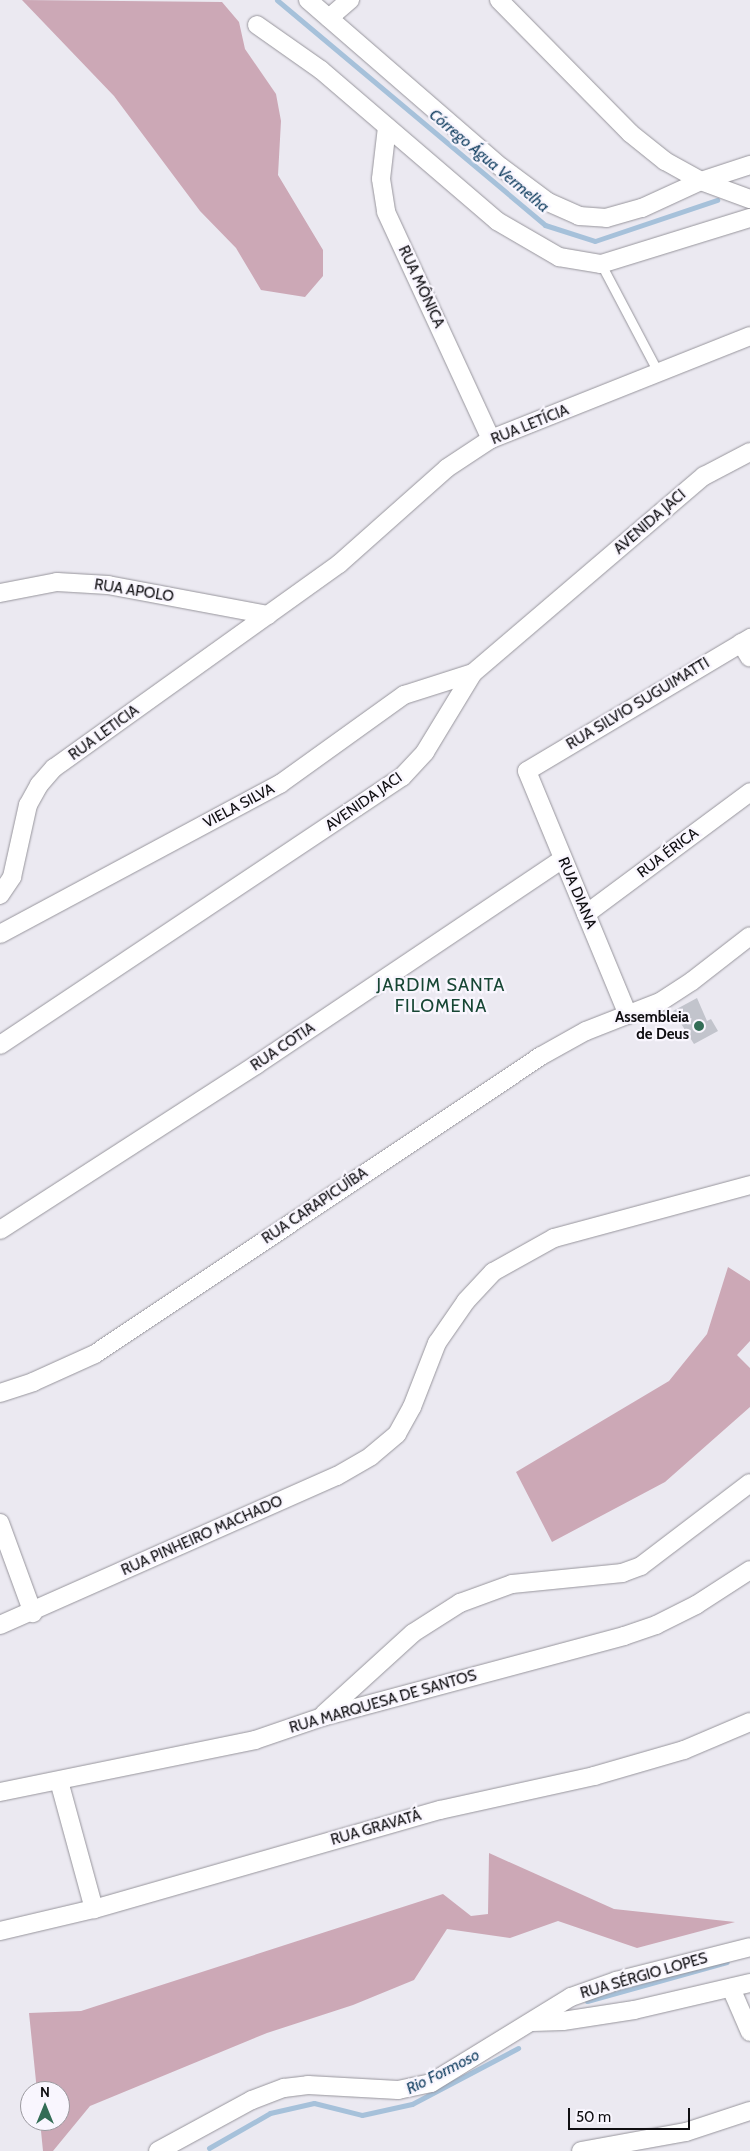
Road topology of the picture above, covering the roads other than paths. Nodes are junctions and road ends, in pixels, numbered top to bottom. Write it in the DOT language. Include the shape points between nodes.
graph roads {
  1 [pos="308,0"];
  2 [pos="350,0"];
  3 [pos="498,0"];
  4 [pos="329,18"];
  5 [pos="257,25"];
  6 [pos="387,127"];
  7 [pos="750,165"];
  8 [pos="701,181"];
  9 [pos="750,199"];
  10 [pos="750,218"];
  11 [pos="601,264"];
  12 [pos="750,336"];
  13 [pos="659,374"];
  14 [pos="491,439"];
  15 [pos="750,452"];
  16 [pos="0,593"];
  17 [pos="268,615"];
  18 [pos="747,646"];
  19 [pos="473,673"];
  20 [pos="527,771"];
  21 [pos="750,792"];
  22 [pos="562,858"];
  23 [pos="0,895"];
  24 [pos="586,914"];
  25 [pos="0,934"];
  26 [pos="750,936"];
  27 [pos="628,1016"];
  28 [pos="0,1045"];
  29 [pos="750,1185"];
  30 [pos="0,1230"];
  31 [pos="0,1393"];
  32 [pos="750,1483"];
  33 [pos="0,1523"];
  34 [pos="750,1570"];
  35 [pos="33,1612"];
  36 [pos="0,1625"];
  37 [pos="322,1716"];
  38 [pos="750,1722"];
  39 [pos="59,1781"];
  40 [pos="0,1792"];
  41 [pos="94,1909"];
  42 [pos="0,1931"];
  43 [pos="750,1946"];
  44 [pos="750,1983"];
  45 [pos="731,1988"];
  46 [pos="532,2022"];
  47 [pos="750,2032"];
  48 [pos="750,2111"];
  49 [pos="186,2144"];
  50 [pos="158,2151"];
  51 [pos="581,2151"];
  1 -- 4 [label="street"];
  2 -- 4 [label="street"];
  3 -- 8 [label="street" via="630,132 665,160"];
  4 -- 8 [label="street" via="501,167 548,202 579,216 606,218 642,208"];
  5 -- 6 [label="street" via="321,70"];
  6 -- 11 [label="street" via="498,220 534,244 559,257"];
  6 -- 14 [label="street, RUA MÔNICA" via="381,179 386,212"];
  7 -- 8 [label="street"];
  8 -- 9 [label="street"];
  10 -- 11 [label="street"];
  11 -- 13 [label="lane"];
  12 -- 13 [label="street, RUA LETÍCIA"];
  13 -- 14 [label="street, RUA LETÍCIA"];
  14 -- 17 [label="street, RUA LETÍCIA" via="447,468 339,564"];
  15 -- 19 [label="street, AVENIDA JACI" via="704,476"];
  16 -- 17 [label="street, RUA APOLO" via="57,582 108,585"];
  17 -- 23 [label="street, RUA LETICIA" via="54,768 28,805 12,877"];
  18 -- 20 [label="street, RUA SILVIO SUGUIMATTI"];
  19 -- 25 [label="street, VIELA SILVA" via="404,695 280,784"];
  19 -- 28 [label="street, AVENIDA JACI" via="425,752 402,777"];
  20 -- 22 [label="street, RUA DIANA"];
  21 -- 24 [label="street, RUA ÉRICA"];
  22 -- 24 [label="street, RUA DIANA"];
  22 -- 30 [label="street, RUA COTIA" via="256,1065"];
  24 -- 27 [label="street, RUA DIANA"];
  26 -- 27 [label="street, RUA CARAPICUÍBA" via="660,1002"];
  27 -- 31 [label="street, RUA CARAPICUÍBA" via="586,1031 541,1056 95,1354"];
  29 -- 35 [label="street, RUA PINHEIRO MACHADO" via="554,1238 493,1272 466,1300 436,1343 412,1407 397,1434 371,1456 337,1476"];
  32 -- 37 [label="street" via="641,1566 614,1574 512,1584 460,1603 414,1633"];
  33 -- 35 [label="street"];
  34 -- 37 [label="street, RUA MARQUESA DE SANTOS" via="696,1605 640,1631"];
  35 -- 36 [label="street, RUA PINHEIRO MACHADO"];
  37 -- 39 [label="street, RUA MARQUESA DE SANTOS" via="256,1740"];
  38 -- 41 [label="street, RUA GRAVATÁ" via="684,1750 594,1776 440,1810"];
  39 -- 40 [label="street, RUA MARQUESA DE SANTOS"];
  39 -- 41 [label="street"];
  41 -- 42 [label="street, RUA GRAVATÁ"];
  43 -- 46 [label="street, RUA SÉRGIO LOPES" via="616,1981 571,1997"];
  44 -- 45 [label="street"];
  45 -- 46 [label="street" via="634,2010 563,2021"];
  45 -- 47 [label="street"];
  46 -- 49 [label="street, RUA SÉRGIO LOPES" via="431,2083 398,2090 308,2085 284,2088 252,2100"];
  48 -- 51 [label="street" via="686,2132"];
  49 -- 50 [label="street, RUA SÉRGIO LOPES"];
}
